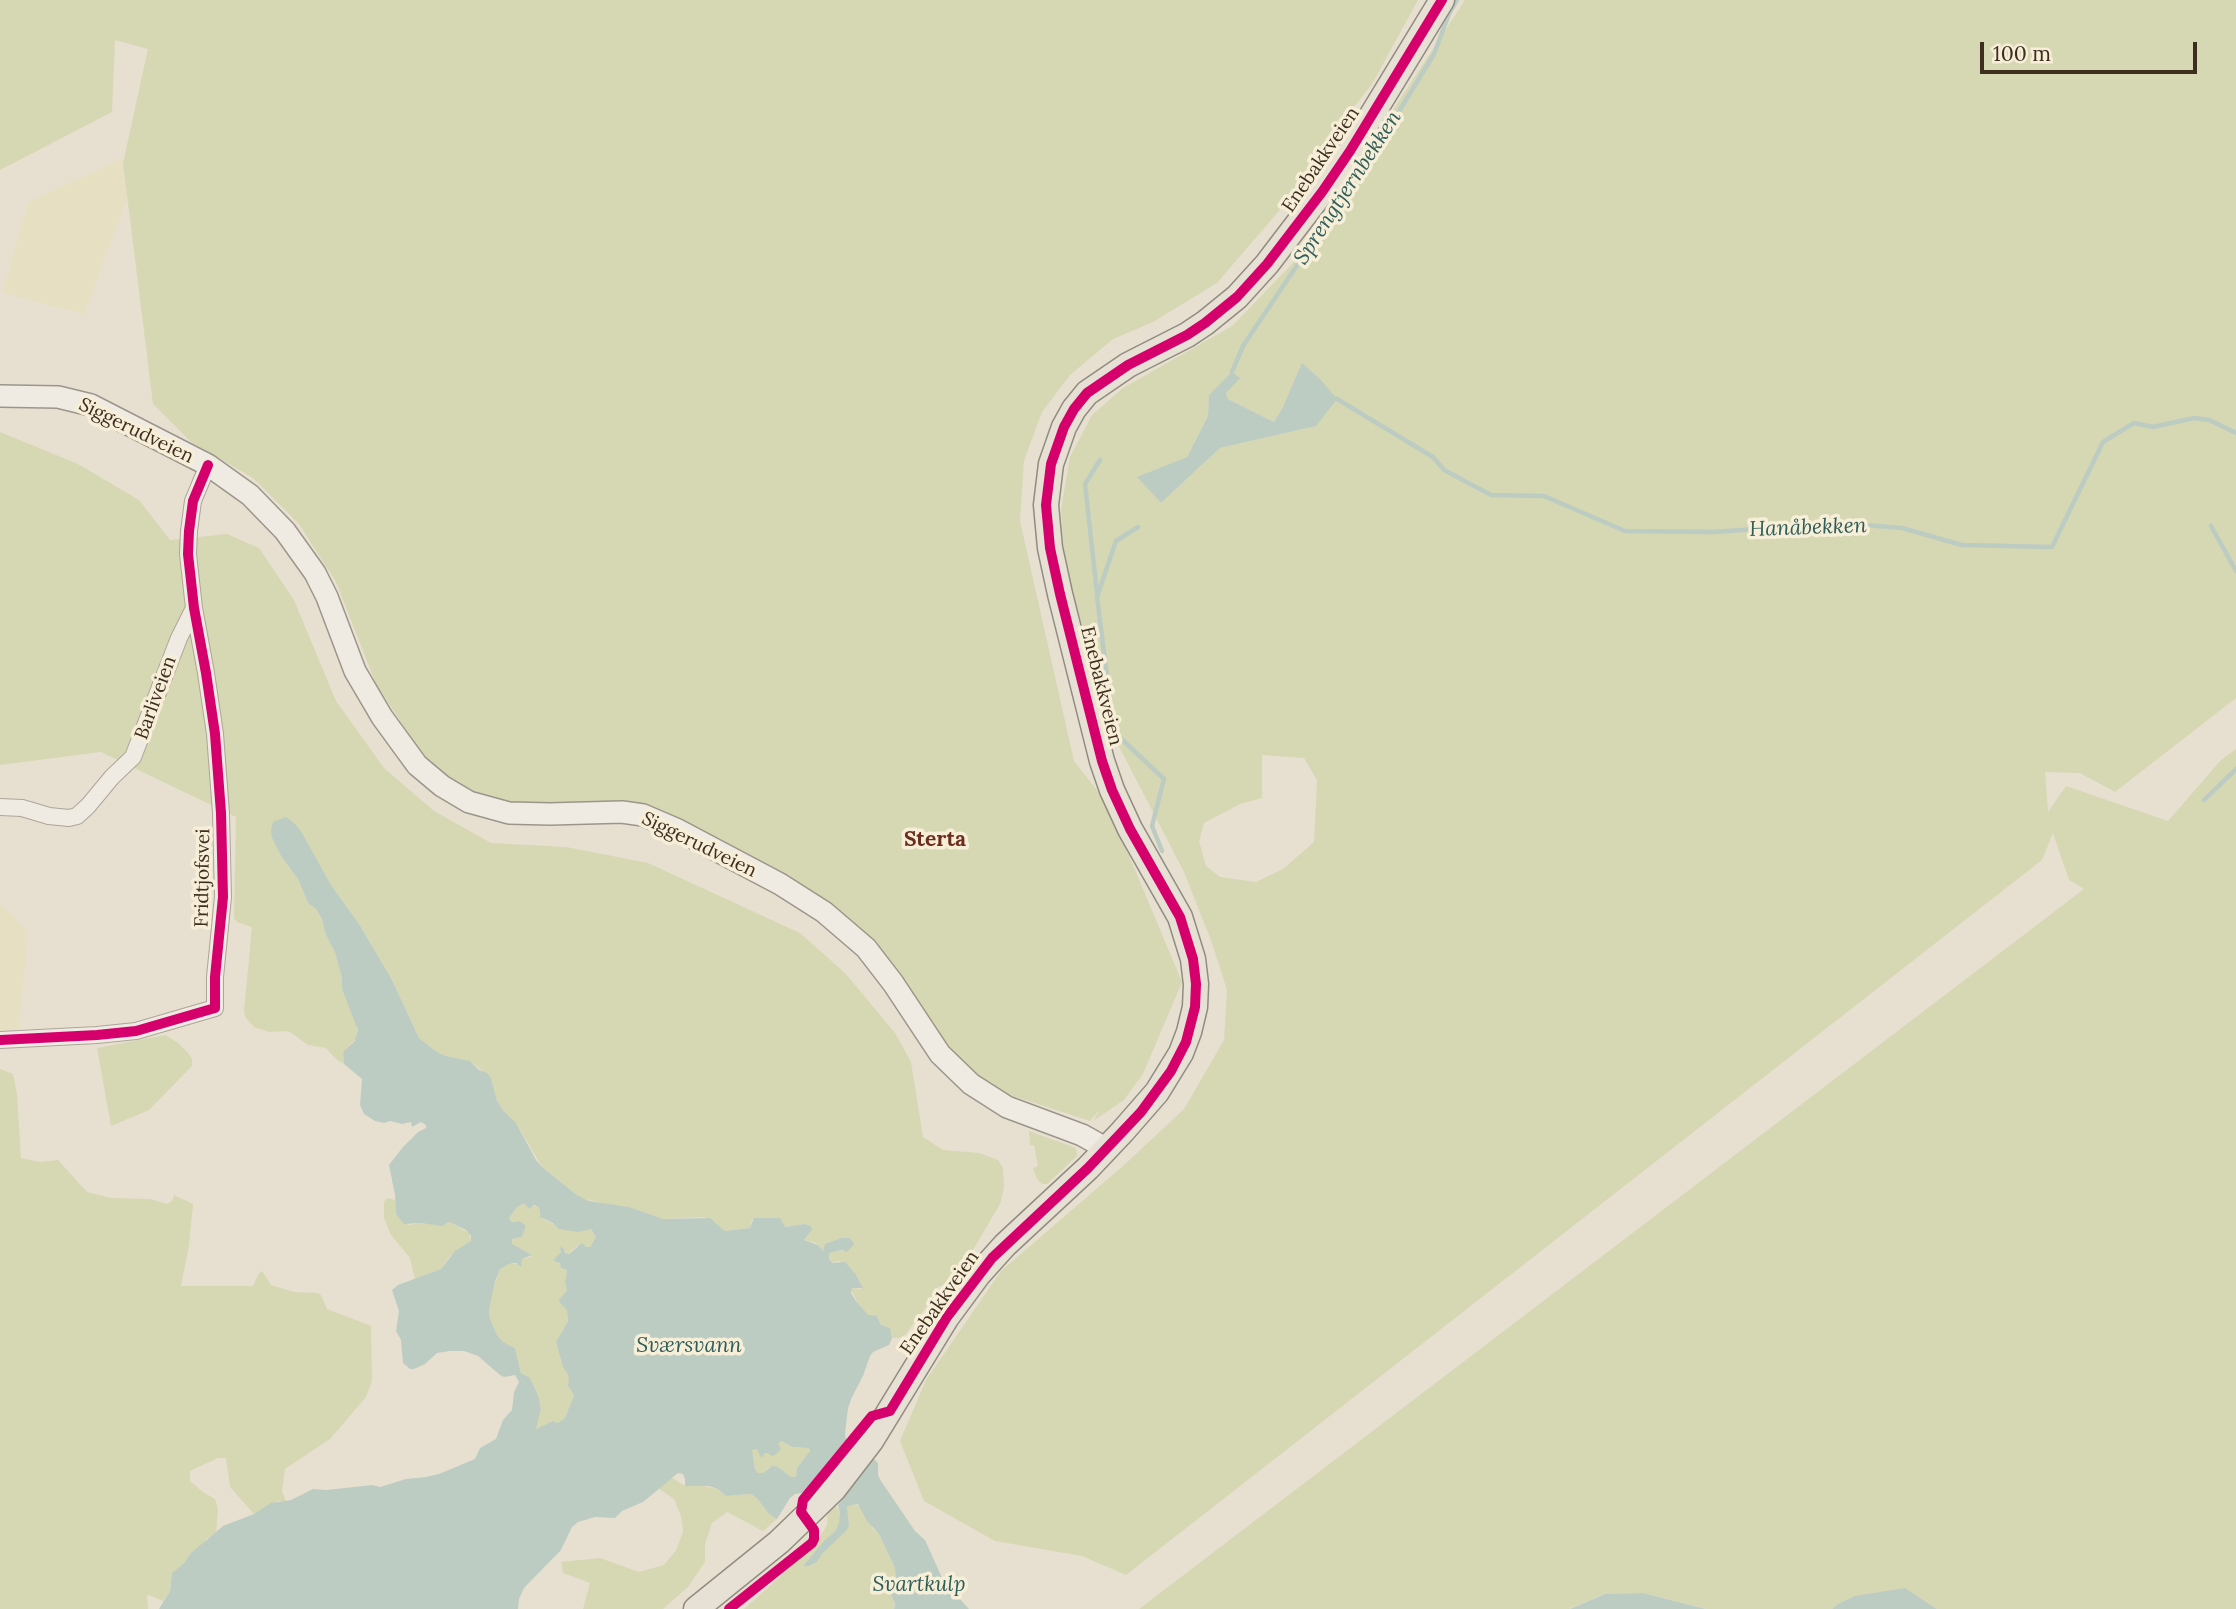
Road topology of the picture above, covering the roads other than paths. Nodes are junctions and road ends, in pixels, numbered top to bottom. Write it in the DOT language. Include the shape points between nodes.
graph roads {
  1 [pos="1442,0"];
  2 [pos="0,396"];
  3 [pos="208,466"];
  4 [pos="194,608"];
  5 [pos="0,807"];
  6 [pos="0,1040"];
  7 [pos="1107,1149"];
  8 [pos="696,1609"];
  1 -- 7 [label="main road, Enebakkveien" via="1343,162 1267,264 1205,323 1087,393 1056,445 1046,494 1050,548 1096,738 1119,807 1180,917 1195,969 1195,1007 1181,1053 1157,1092"];
  2 -- 3 [label="main road, Siggerudveien" via="80,402"];
  3 -- 4 [label="street, Fridtjofsvei" via="193,500 189,531"];
  3 -- 7 [label="main road, Siggerudveien" via="250,495 296,544 321,583 362,685 407,753 442,786 469,802 509,813 643,815 780,884 824,912 866,948 940,1054 971,1084 1007,1107"];
  4 -- 5 [label="street, Barliveien" via="133,757 88,807 69,818"];
  4 -- 6 [label="street, Fridtjofsvei" via="215,734 221,813 223,897 215,1008 136,1031"];
  7 -- 8 [label="main road, Enebakkveien" via="978,1275 853,1467 792,1530"];
}
